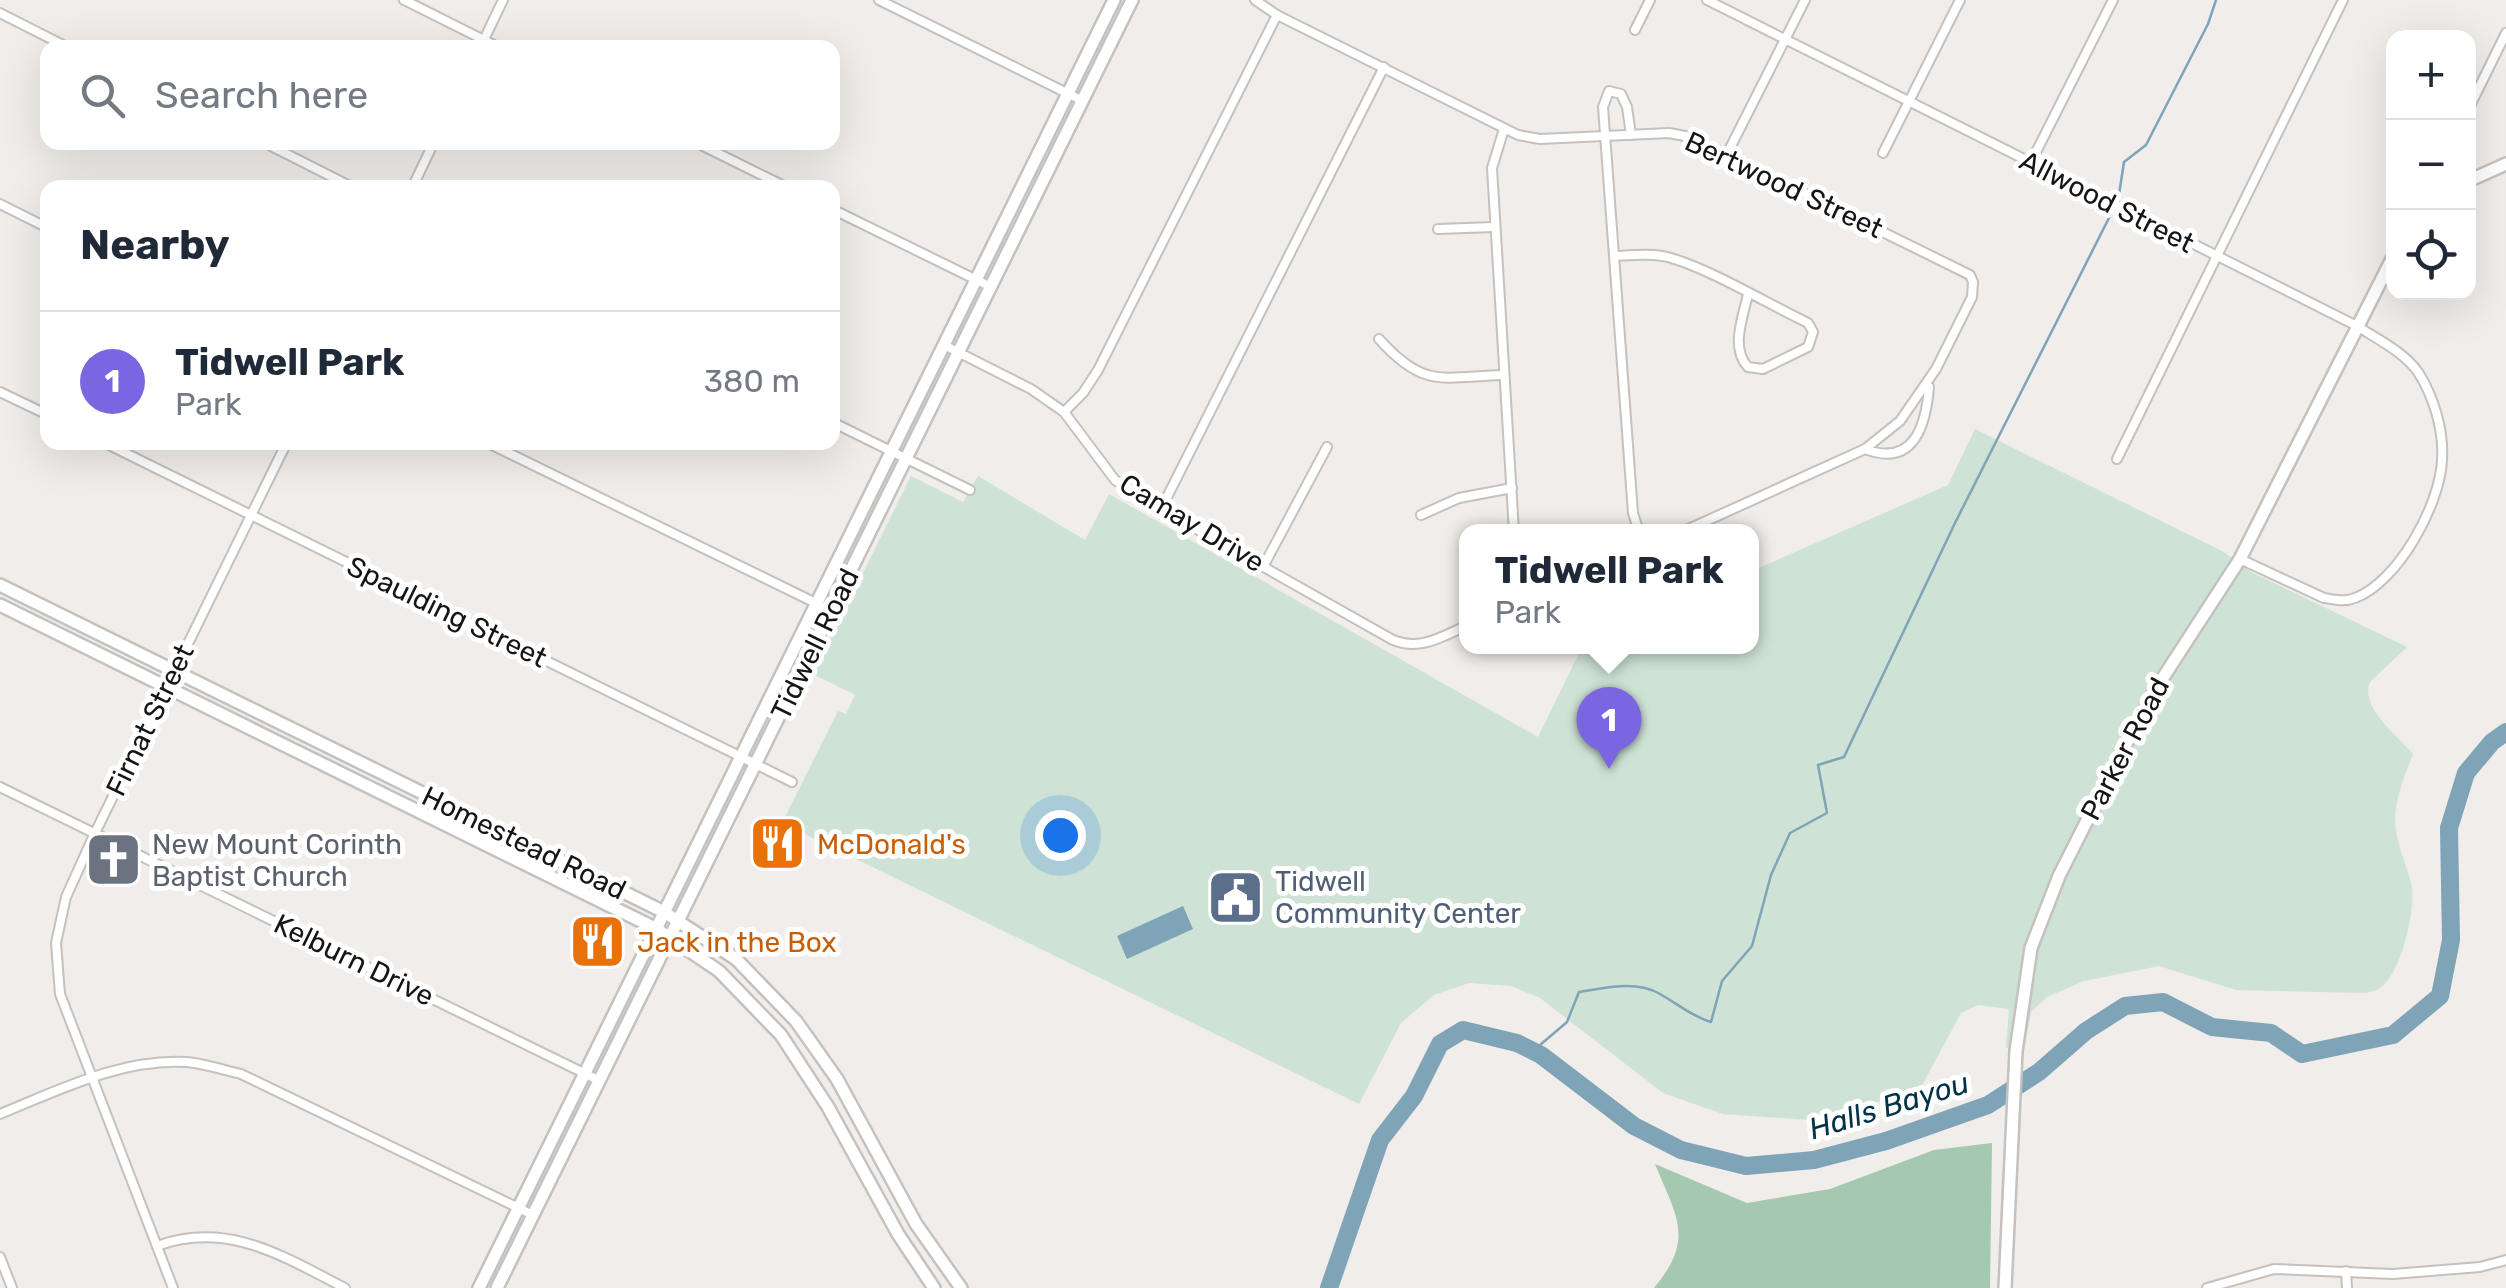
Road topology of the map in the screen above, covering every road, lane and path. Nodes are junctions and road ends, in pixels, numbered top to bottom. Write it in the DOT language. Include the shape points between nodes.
graph roads {
  1 [pos="404,0"];
  2 [pos="504,0"];
  3 [pos="878,0"];
  4 [pos="1114,0"];
  5 [pos="1132,0"];
  6 [pos="1255,0"];
  7 [pos="1650,0"];
  8 [pos="1707,0"];
  9 [pos="1805,0"];
  10 [pos="1960,0"];
  11 [pos="2114,0"];
  12 [pos="2343,0"];
  13 [pos="0,13"];
  14 [pos="1277,15"];
  15 [pos="1636,30"];
  16 [pos="2506,33"];
  17 [pos="1785,39"];
  18 [pos="54,40"];
  19 [pos="475,40"];
  20 [pos="484,40"];
  21 [pos="1384,67"];
  22 [pos="1068,93"];
  23 [pos="2476,94"];
  24 [pos="1083,100"];
  25 [pos="1909,101"];
  26 [pos="1504,129"];
  27 [pos="1631,135"];
  28 [pos="1606,137"];
  29 [pos="279,150"];
  30 [pos="430,150"];
  31 [pos="712,150"];
  32 [pos="1882,153"];
  33 [pos="1728,154"];
  34 [pos="2031,162"];
  35 [pos="2506,164"];
  36 [pos="2476,177"];
  37 [pos="338,180"];
  38 [pos="416,180"];
  39 [pos="772,180"];
  40 [pos="0,204"];
  41 [pos="840,213"];
  42 [pos="40,224"];
  43 [pos="1494,227"];
  44 [pos="1438,230"];
  45 [pos="1616,256"];
  46 [pos="2215,258"];
  47 [pos="2386,270"];
  48 [pos="976,278"];
  49 [pos="991,287"];
  50 [pos="1748,294"];
  51 [pos="2357,326"];
  52 [pos="1378,339"];
  53 [pos="944,345"];
  54 [pos="960,353"];
  55 [pos="1503,374"];
  56 [pos="1929,381"];
  57 [pos="0,392"];
  58 [pos="40,411"];
  59 [pos="1064,412"];
  60 [pos="840,426"];
  61 [pos="1327,446"];
  62 [pos="1865,449"];
  63 [pos="119,450"];
  64 [pos="283,450"];
  65 [pos="502,450"];
  66 [pos="891,450"];
  67 [pos="907,458"];
  68 [pos="2118,459"];
  69 [pos="1512,488"];
  70 [pos="970,490"];
  71 [pos="1160,509"];
  72 [pos="1421,515"];
  73 [pos="251,516"];
  74 [pos="1514,524"];
  75 [pos="1637,524"];
  76 [pos="1700,524"];
  77 [pos="2240,558"];
  78 [pos="1263,567"];
  79 [pos="0,586"];
  80 [pos="29,600"];
  81 [pos="815,602"];
  82 [pos="0,605"];
  83 [pos="830,610"];
  84 [pos="21,616"];
  85 [pos="1459,629"];
  86 [pos="174,670"];
  87 [pos="168,687"];
  88 [pos="741,757"];
  89 [pos="756,765"];
  90 [pos="792,782"];
  91 [pos="408,785"];
  92 [pos="0,787"];
  93 [pos="402,802"];
  94 [pos="94,833"];
  95 [pos="540,850"];
  96 [pos="530,866"];
  97 [pos="664,912"];
  98 [pos="678,920"];
  99 [pos="657,929"];
  100 [pos="670,938"];
  101 [pos="584,1073"];
  102 [pos="91,1078"];
  103 [pos="600,1080"];
  104 [pos="0,1114"];
  105 [pos="876,1150"];
  106 [pos="858,1161"];
  107 [pos="519,1208"];
  108 [pos="533,1215"];
  109 [pos="157,1246"];
  110 [pos="0,1257"];
  111 [pos="2506,1260"];
  112 [pos="2346,1271"];
  113 [pos="947,1272"];
  114 [pos="932,1286"];
  115 [pos="12,1288"];
  116 [pos="172,1288"];
  117 [pos="346,1288"];
  118 [pos="479,1288"];
  119 [pos="497,1288"];
  120 [pos="961,1288"];
  121 [pos="2004,1288"];
  122 [pos="2207,1288"];
  123 [pos="2347,1288"];
  1 -- 19 [label="street"];
  2 -- 20 [label="street"];
  3 -- 22 [label="street"];
  4 -- 22 [label="main road, Tidwell Road"];
  5 -- 24 [label="main road, Tidwell Road"];
  6 -- 14 [label="street, Bertwood Street"];
  7 -- 15 [label="street"];
  8 -- 17 [label="street, Allwood Street"];
  9 -- 17 [label="street"];
  10 -- 25 [label="street"];
  11 -- 34 [label="street"];
  12 -- 46 [label="street"];
  13 -- 18 [label="street"];
  14 -- 21 [label="street, Bertwood Street"];
  14 -- 59 [label="street" via="1098,370"];
  16 -- 23 [label="street"];
  17 -- 25 [label="street, Allwood Street"];
  17 -- 33 [label="street"];
  21 -- 26 [label="street, Bertwood Street"];
  21 -- 71 [label="street"];
  22 -- 24 [label="street"];
  22 -- 48 [label="main road, Tidwell Road"];
  24 -- 49 [label="main road, Tidwell Road"];
  25 -- 32 [label="street"];
  25 -- 34 [label="street, Allwood Street"];
  26 -- 28 [label="street, Bertwood Street" via="1540,140"];
  26 -- 43 [label="street" via="1493,159"];
  27 -- 28 [label="street, Bertwood Street"];
  27 -- 28 [label="street" via="1625,100 1614,91 1604,97"];
  27 -- 33 [label="street, Bertwood Street" via="1690,137"];
  28 -- 45 [label="street"];
  29 -- 37 [label="street"];
  30 -- 38 [label="street"];
  31 -- 39 [label="street"];
  33 -- 56 [label="street, Bertwood Street" via="1964,270 1973,282 1972,297"];
  34 -- 46 [label="street, Allwood Street"];
  35 -- 36 [label="main road"];
  40 -- 42 [label="street"];
  41 -- 48 [label="street"];
  43 -- 44 [label="street"];
  43 -- 55 [label="street"];
  45 -- 50 [label="street" via="1670,258"];
  45 -- 75 [label="street"];
  46 -- 51 [label="street, Allwood Street"];
  46 -- 68 [label="street"];
  47 -- 51 [label="main road, Parker Road"];
  48 -- 49 [label="street"];
  48 -- 53 [label="main road, Tidwell Road"];
  49 -- 54 [label="main road, Tidwell Road"];
  50 -- 50 [label="street" via="1812,327 1808,346 1762,370 1748,367 1739,346"];
  51 -- 77 [label="main road, Parker Road"];
  51 -- 77 [label="street, Allwood Street" via="2417,370 2435,406 2442,459 2428,510 2400,562 2358,597 2324,598"];
  52 -- 55 [label="street" via="1402,364 1432,378"];
  53 -- 54 [label="street, Camay Drive"];
  53 -- 66 [label="main road, Tidwell Road"];
  54 -- 59 [label="street, Camay Drive"];
  54 -- 67 [label="main road, Tidwell Road"];
  55 -- 69 [label="street"];
  56 -- 62 [label="street" via="1900,421"];
  56 -- 62 [label="street" via="1914,441 1890,453"];
  57 -- 58 [label="street"];
  59 -- 71 [label="street, Camay Drive" via="1116,480"];
  60 -- 66 [label="street"];
  61 -- 78 [label="street"];
  62 -- 76 [label="street"];
  63 -- 73 [label="street, Spaulding Street"];
  64 -- 73 [label="street, Firnat Street"];
  65 -- 81 [label="street"];
  66 -- 67 [label="street"];
  66 -- 81 [label="main road, Tidwell Road"];
  67 -- 70 [label="street"];
  67 -- 83 [label="main road, Tidwell Road"];
  69 -- 72 [label="street" via="1459,498"];
  69 -- 74 [label="street"];
  71 -- 78 [label="street, Camay Drive"];
  73 -- 86 [label="street, Firnat Street"];
  73 -- 88 [label="street, Spaulding Street"];
  77 -- 121 [label="main road, Parker Road" via="2157,687 2059,876 2031,948 2016,1052"];
  78 -- 85 [label="street, Camay Drive" via="1408,646"];
  79 -- 80 [label="main road, Homestead Road"];
  80 -- 84 [label="main road"];
  80 -- 86 [label="main road, Homestead Road"];
  81 -- 83 [label="street"];
  81 -- 88 [label="main road, Tidwell Road"];
  82 -- 84 [label="main road, Homestead Road"];
  83 -- 89 [label="main road, Tidwell Road"];
  84 -- 87 [label="main road, Homestead Road"];
  86 -- 87 [label="street, Firnat Street"];
  86 -- 91 [label="main road, Homestead Road"];
  87 -- 93 [label="main road, Homestead Road"];
  87 -- 94 [label="street, Firnat Street"];
  88 -- 89 [label="street, Spaulding Street"];
  88 -- 97 [label="main road, Tidwell Road"];
  89 -- 90 [label="street, Spaulding Street"];
  89 -- 98 [label="main road, Tidwell Road"];
  91 -- 93 [label="main road"];
  91 -- 95 [label="main road, Homestead Road"];
  92 -- 94 [label="street, Kelburn Drive"];
  93 -- 96 [label="main road, Homestead Road"];
  94 -- 101 [label="street, Kelburn Drive"];
  94 -- 102 [label="street, Firnat Street" via="66,898 56,943 60,994"];
  95 -- 96 [label="main road"];
  95 -- 97 [label="main road, Homestead Road"];
  96 -- 99 [label="main road, Homestead Road"];
  97 -- 98 [label="main road, Homestead Road"];
  97 -- 99 [label="main road, Tidwell Road"];
  98 -- 100 [label="main road, Tidwell Road"];
  98 -- 105 [label="main road, Homestead Road" via="736,959 796,1021 838,1079"];
  99 -- 100 [label="main road, Homestead Road"];
  99 -- 101 [label="main road, Tidwell Road"];
  100 -- 103 [label="main road, Tidwell Road"];
  100 -- 106 [label="main road, Homestead Road" via="719,972 781,1035"];
  101 -- 103 [label="street, Kelburn Drive"];
  101 -- 107 [label="main road, Tidwell Road"];
  102 -- 104 [label="street"];
  102 -- 107 [label="street" via="148,1063 189,1062 241,1074"];
  102 -- 109 [label="street, Firnat Street"];
  103 -- 108 [label="main road, Tidwell Road"];
  105 -- 106 [label="main road"];
  105 -- 113 [label="main road, Homestead Road"];
  106 -- 114 [label="main road, Homestead Road"];
  107 -- 108 [label="street"];
  107 -- 118 [label="main road, Tidwell Road"];
  108 -- 119 [label="main road, Tidwell Road"];
  109 -- 116 [label="street, Firnat Street"];
  109 -- 117 [label="street" via="191,1236 256,1243"];
  110 -- 115 [label="street"];
  111 -- 112 [label="street" via="2394,1274"];
  112 -- 122 [label="street" via="2274,1269"];
  112 -- 123 [label="street"];
  113 -- 114 [label="main road"];
  113 -- 120 [label="main road, Homestead Road"];
}
